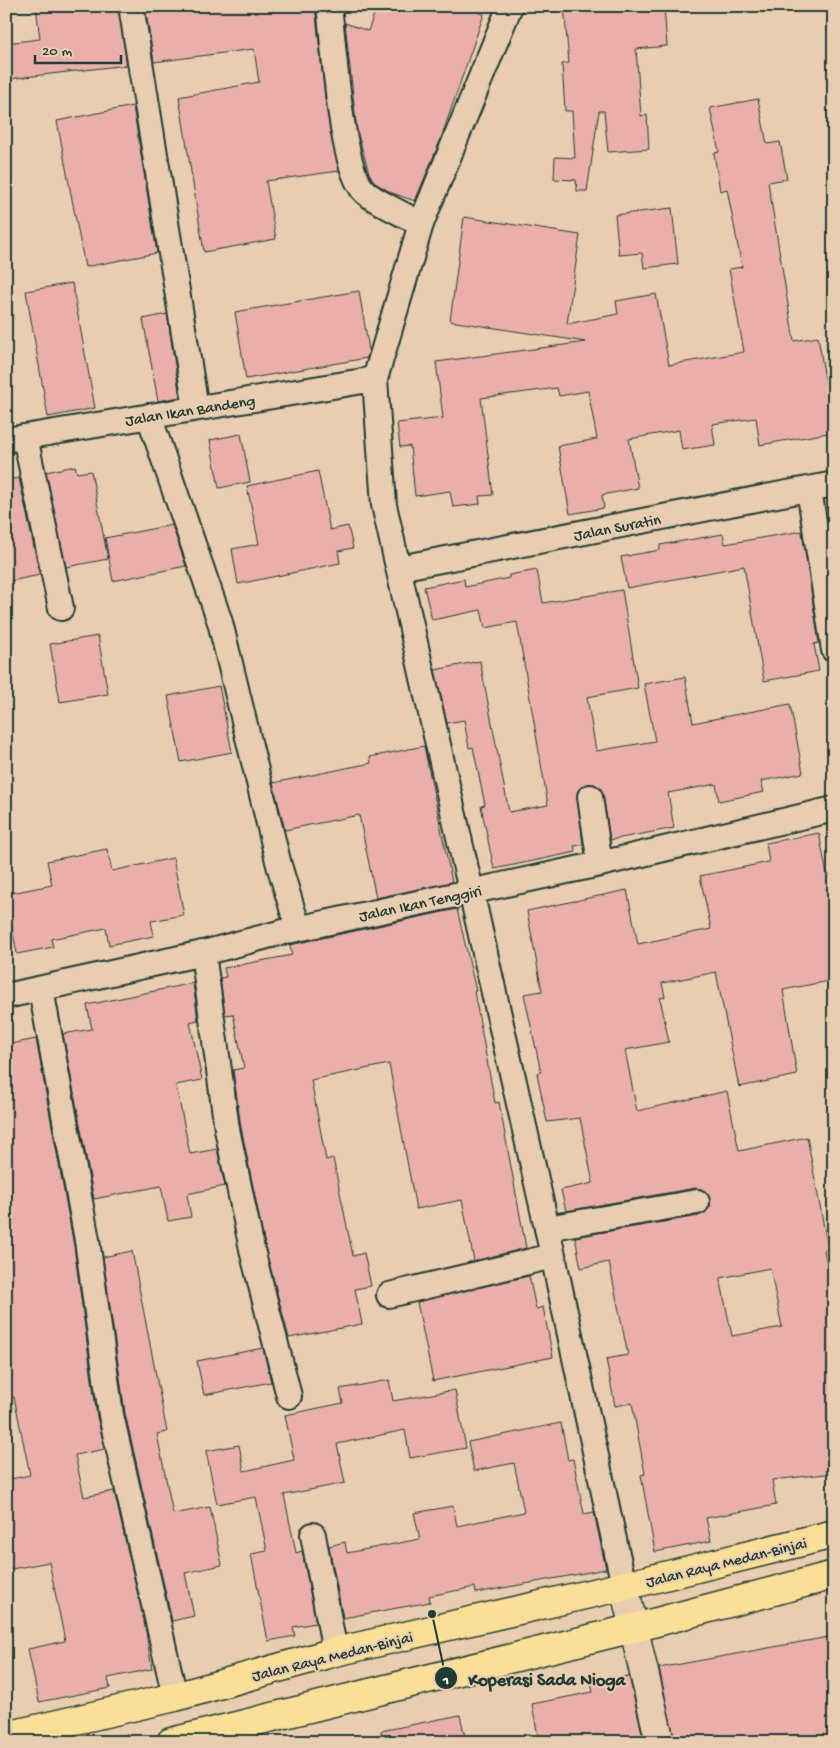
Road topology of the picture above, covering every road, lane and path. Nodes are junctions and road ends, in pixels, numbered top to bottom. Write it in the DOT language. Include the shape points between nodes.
graph roads {
  1 [pos="131,6"];
  2 [pos="329,6"];
  3 [pos="510,6"];
  4 [pos="422,224"];
  5 [pos="374,379"];
  6 [pos="196,408"];
  7 [pos="149,416"];
  8 [pos="16,438"];
  9 [pos="834,484"];
  10 [pos="809,489"];
  11 [pos="399,568"];
  12 [pos="61,608"];
  13 [pos="834,650"];
  14 [pos="590,798"];
  15 [pos="834,809"];
  16 [pos="600,864"];
  17 [pos="470,891"];
  18 [pos="298,928"];
  19 [pos="203,953"];
  20 [pos="41,988"];
  21 [pos="6,996"];
  22 [pos="696,1202"];
  23 [pos="547,1228"];
  24 [pos="553,1256"];
  25 [pos="389,1294"];
  26 [pos="289,1396"];
  27 [pos="834,1534"];
  28 [pos="313,1535"];
  29 [pos="834,1576"];
  30 [pos="624,1586"];
  31 [pos="634,1628"];
  32 [pos="335,1652"];
  33 [pos="175,1698"];
  34 [pos="6,1736"];
  35 [pos="171,1742"];
  36 [pos="660,1742"];
  1 -- 6 [label="street"];
  2 -- 4 [label="street" via="346,149 355,178 365,192"];
  3 -- 4 [label="street"];
  4 -- 5 [label="street"];
  5 -- 6 [label="street, Jalan Ikan Bandeng"];
  5 -- 11 [label="street" via="384,505"];
  6 -- 7 [label="street, Jalan Ikan Bandeng"];
  7 -- 8 [label="street, Jalan Ikan Bandeng"];
  7 -- 18 [label="street" via="220,622 279,865"];
  8 -- 12 [label="street"];
  9 -- 10 [label="street, Jalan Suratin"];
  10 -- 11 [label="street, Jalan Suratin"];
  10 -- 13 [label="street"];
  11 -- 17 [label="street"];
  14 -- 16 [label="street"];
  15 -- 16 [label="street, Jalan Ikan Tenggiri"];
  16 -- 17 [label="street, Jalan Ikan Tenggiri"];
  17 -- 18 [label="street, Jalan Ikan Tenggiri"];
  17 -- 23 [label="street"];
  18 -- 19 [label="street, Jalan Ikan Tenggiri"];
  19 -- 20 [label="street, Jalan Ikan Tenggiri"];
  19 -- 26 [label="street" via="227,1129 253,1254"];
  20 -- 21 [label="street, Jalan Ikan Tenggiri"];
  20 -- 33 [label="street" via="87,1240 111,1415"];
  22 -- 23 [label="street"];
  23 -- 24 [label="street"];
  24 -- 25 [label="street"];
  24 -- 30 [label="street"];
  27 -- 30 [label="main road, Jalan Raya Medan-Binjai"];
  28 -- 32 [label="street"];
  29 -- 31 [label="main road"];
  30 -- 31 [label="street"];
  30 -- 32 [label="main road, Jalan Raya Medan-Binjai"];
  31 -- 35 [label="main road"];
  31 -- 36 [label="street"];
  32 -- 33 [label="main road, Jalan Raya Medan-Binjai"];
  33 -- 34 [label="main road, Jalan Raya Medan-Binjai"];
}
